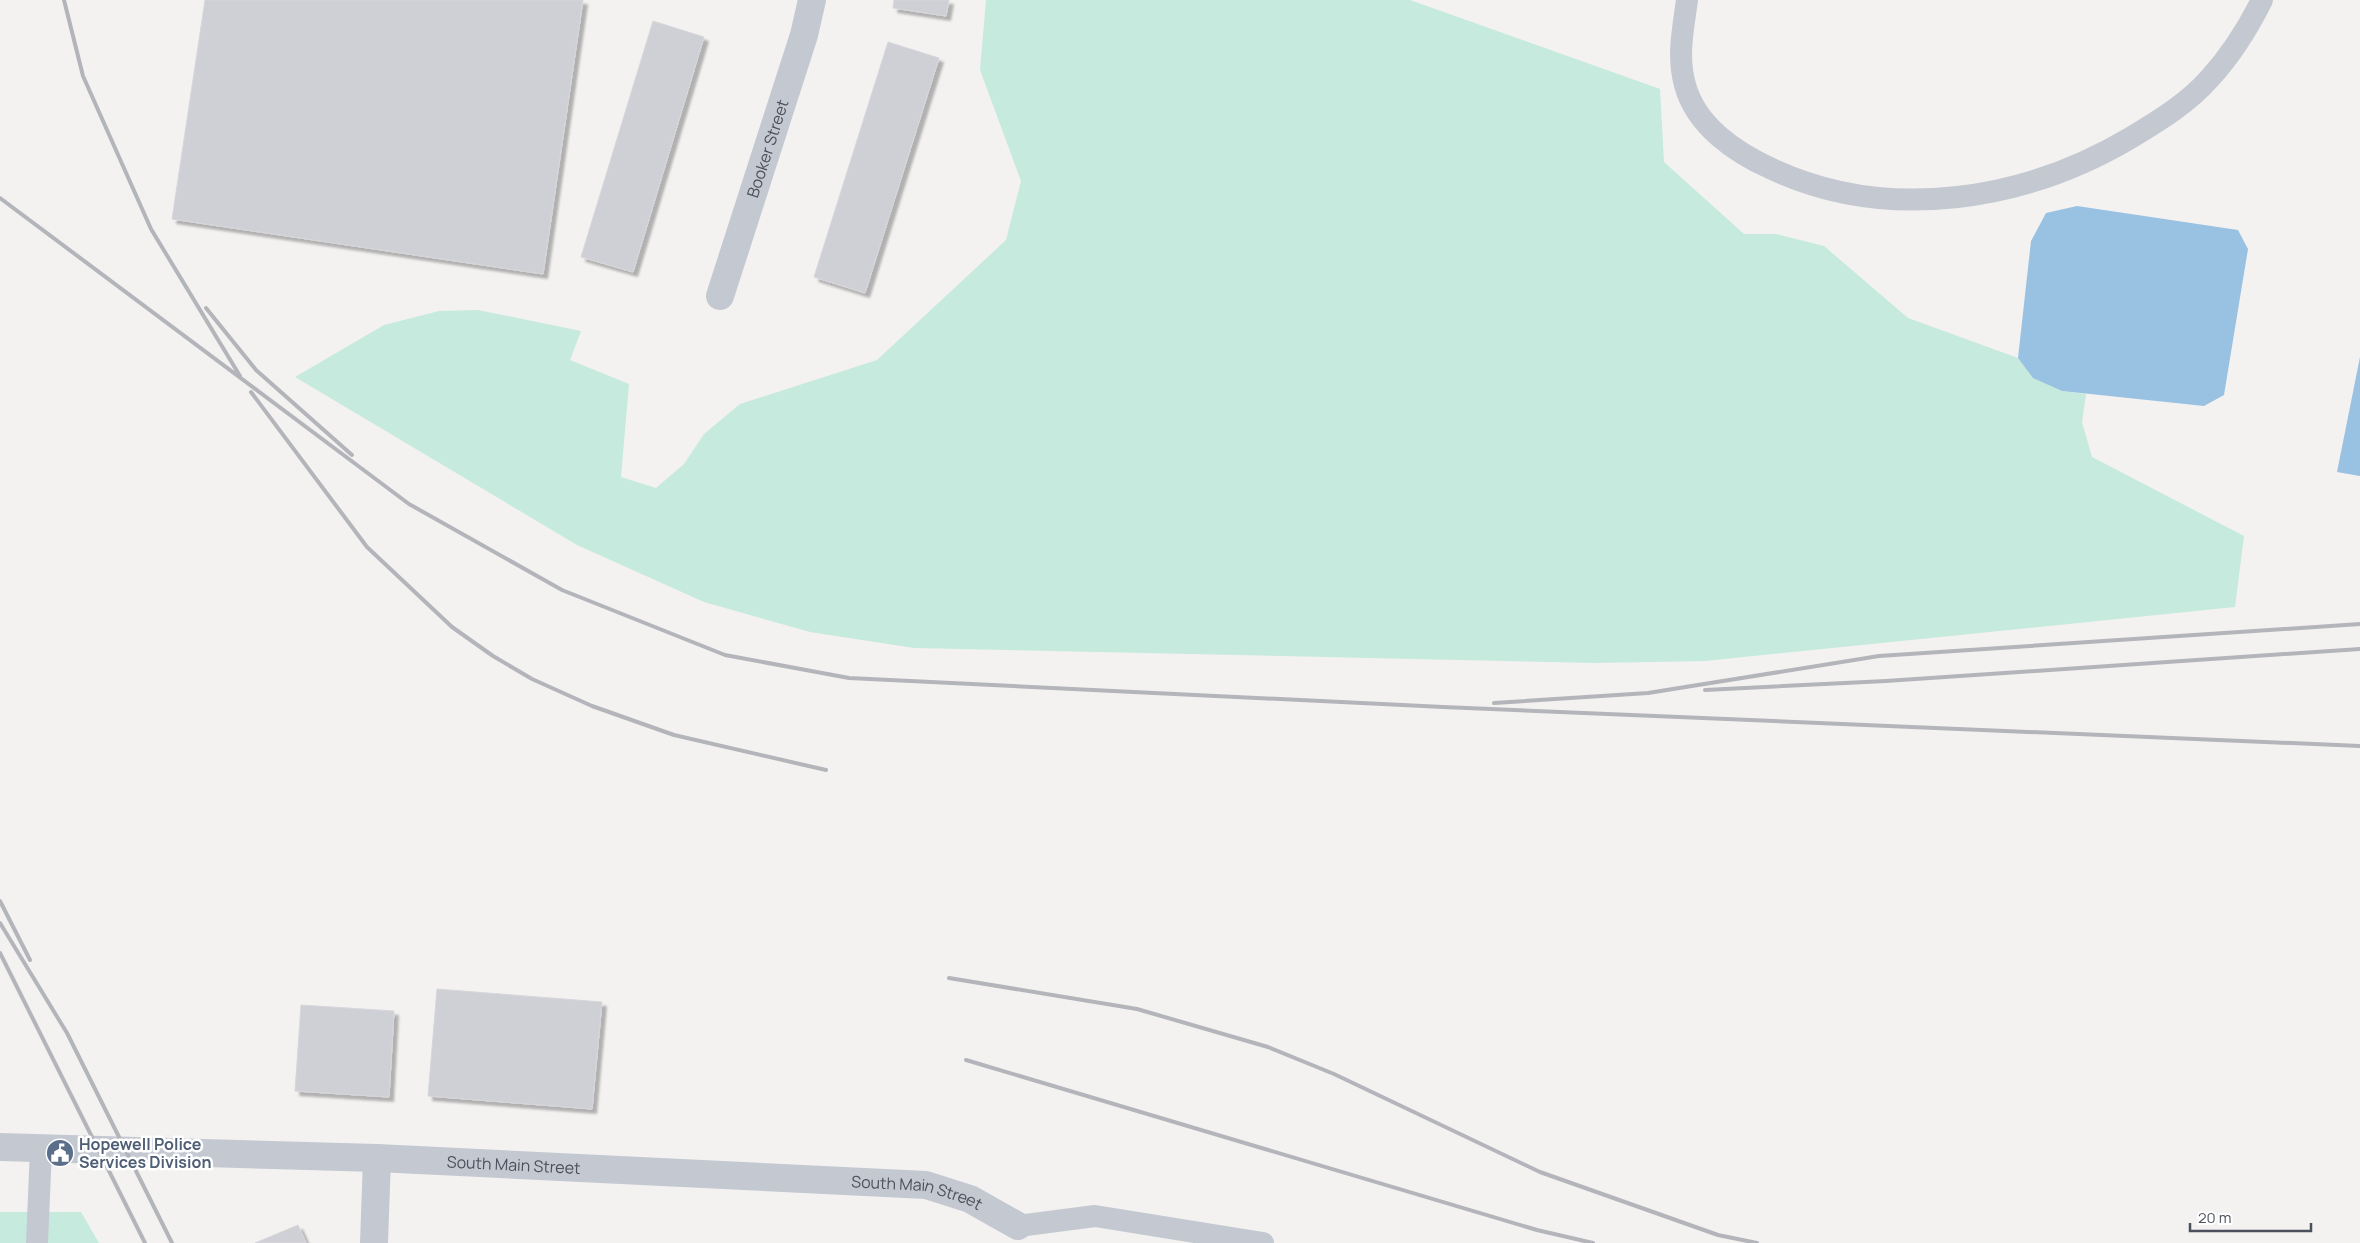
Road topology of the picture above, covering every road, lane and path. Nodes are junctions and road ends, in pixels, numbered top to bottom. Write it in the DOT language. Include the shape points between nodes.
graph roads {
  1 [pos="812,0"];
  2 [pos="1686,0"];
  3 [pos="2262,0"];
  4 [pos="720,296"];
  5 [pos="0,1147"];
  6 [pos="41,1149"];
  7 [pos="377,1158"];
  8 [pos="1018,1226"];
  9 [pos="37,1243"];
  10 [pos="374,1243"];
  11 [pos="1263,1243"];
  1 -- 4 [label="street, Booker Street" via="804,35"];
  2 -- 3 [label="lane" via="1679,60 1685,88 1701,119 1721,139 1756,162 1802,183 1853,196 1915,200 1979,195 2033,182 2102,155 2169,115 2209,80 2235,47"];
  5 -- 6 [label="street, South Main Street"];
  6 -- 7 [label="street, South Main Street"];
  6 -- 9 [label="lane"];
  7 -- 8 [label="street, South Main Street" via="926,1185 970,1199"];
  7 -- 10 [label="street"];
  8 -- 11 [label="lane" via="1095,1216"];
}
